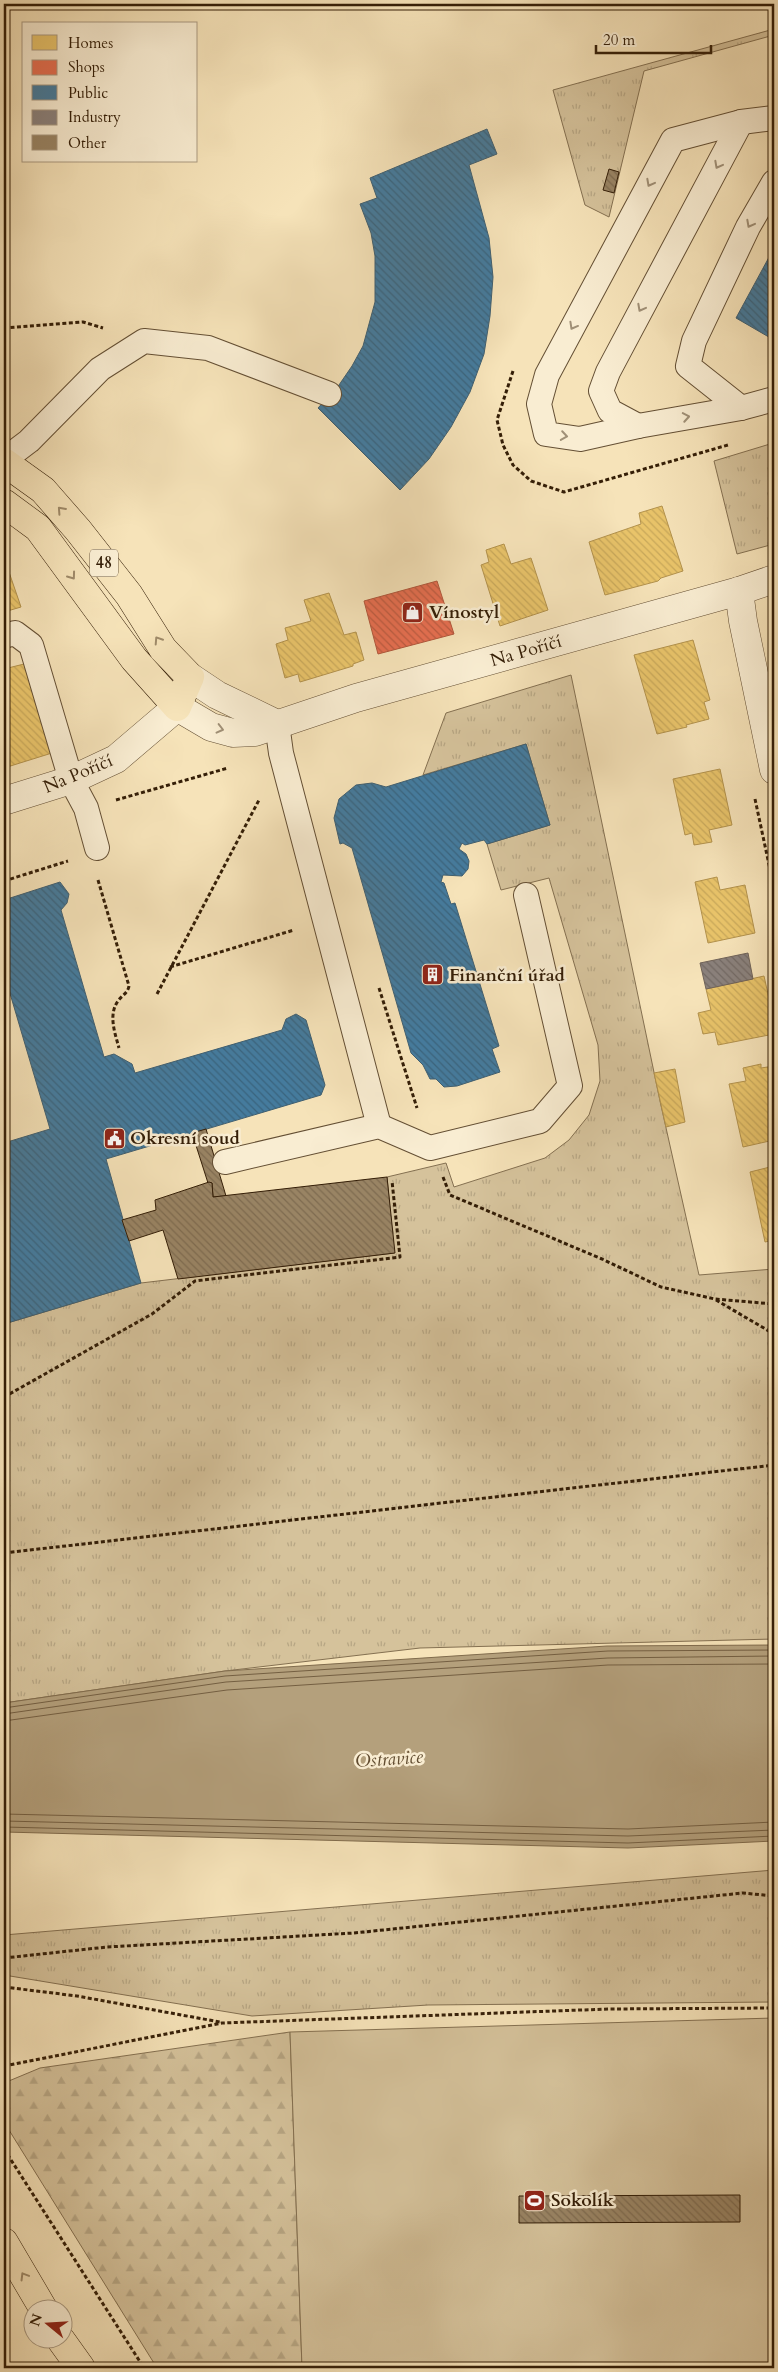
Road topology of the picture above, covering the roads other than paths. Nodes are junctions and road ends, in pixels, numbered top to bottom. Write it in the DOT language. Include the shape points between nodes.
graph roads {
  1 [pos="774,118"];
  2 [pos="741,122"];
  3 [pos="774,182"];
  4 [pos="329,394"];
  5 [pos="774,399"];
  6 [pos="741,408"];
  7 [pos="638,426"];
  8 [pos="4,461"];
  9 [pos="4,503"];
  10 [pos="774,579"];
  11 [pos="739,591"];
  12 [pos="4,636"];
  13 [pos="190,677"];
  14 [pos="177,707"];
  15 [pos="277,724"];
  16 [pos="774,770"];
  17 [pos="71,780"];
  18 [pos="4,801"];
  19 [pos="97,848"];
  20 [pos="526,895"];
  21 [pos="379,1126"];
  22 [pos="225,1162"];
  23 [pos="4,2242"];
  24 [pos="38,2300"];
  25 [pos="68,2350"];
  26 [pos="81,2368"];
  1 -- 2 [label="lane"];
  2 -- 7 [label="lane, one-way" via="608,372 601,391 610,411"];
  2 -- 7 [label="lane, one-way" via="673,140 546,375 539,404 546,434 580,439"];
  3 -- 6 [label="lane, one-way" via="748,227 694,342 688,366"];
  4 -- 8 [label="lane" via="208,348 144,341 100,368 29,441"];
  5 -- 6 [label="lane"];
  7 -- 6 [label="lane, one-way"];
  13 -- 8 [label="main road, 48, one-way" via="163,649 129,595 78,530 42,490"];
  9 -- 14 [label="main road, 48, one-way" via="38,528 134,659"];
  10 -- 11 [label="street, Na Poříčí"];
  11 -- 15 [label="street, Na Poříčí" via="356,698"];
  11 -- 16 [label="street"];
  12 -- 17 [label="lane" via="15,633 31,645"];
  13 -- 14 [label="main road"];
  13 -- 15 [label="street"];
  14 -- 15 [label="street, Na Poříčí, one-way" via="211,727 233,733 255,732"];
  14 -- 17 [label="street, Na Poříčí" via="116,759"];
  15 -- 21 [label="lane" via="281,753"];
  17 -- 18 [label="street, Na Poříčí"];
  17 -- 19 [label="lane" via="86,808"];
  20 -- 21 [label="lane" via="570,1086 540,1121 430,1148"];
  21 -- 22 [label="lane"];
  24 -- 23 [label="main road, one-way"];
  25 -- 26 [label="main road"];
}
